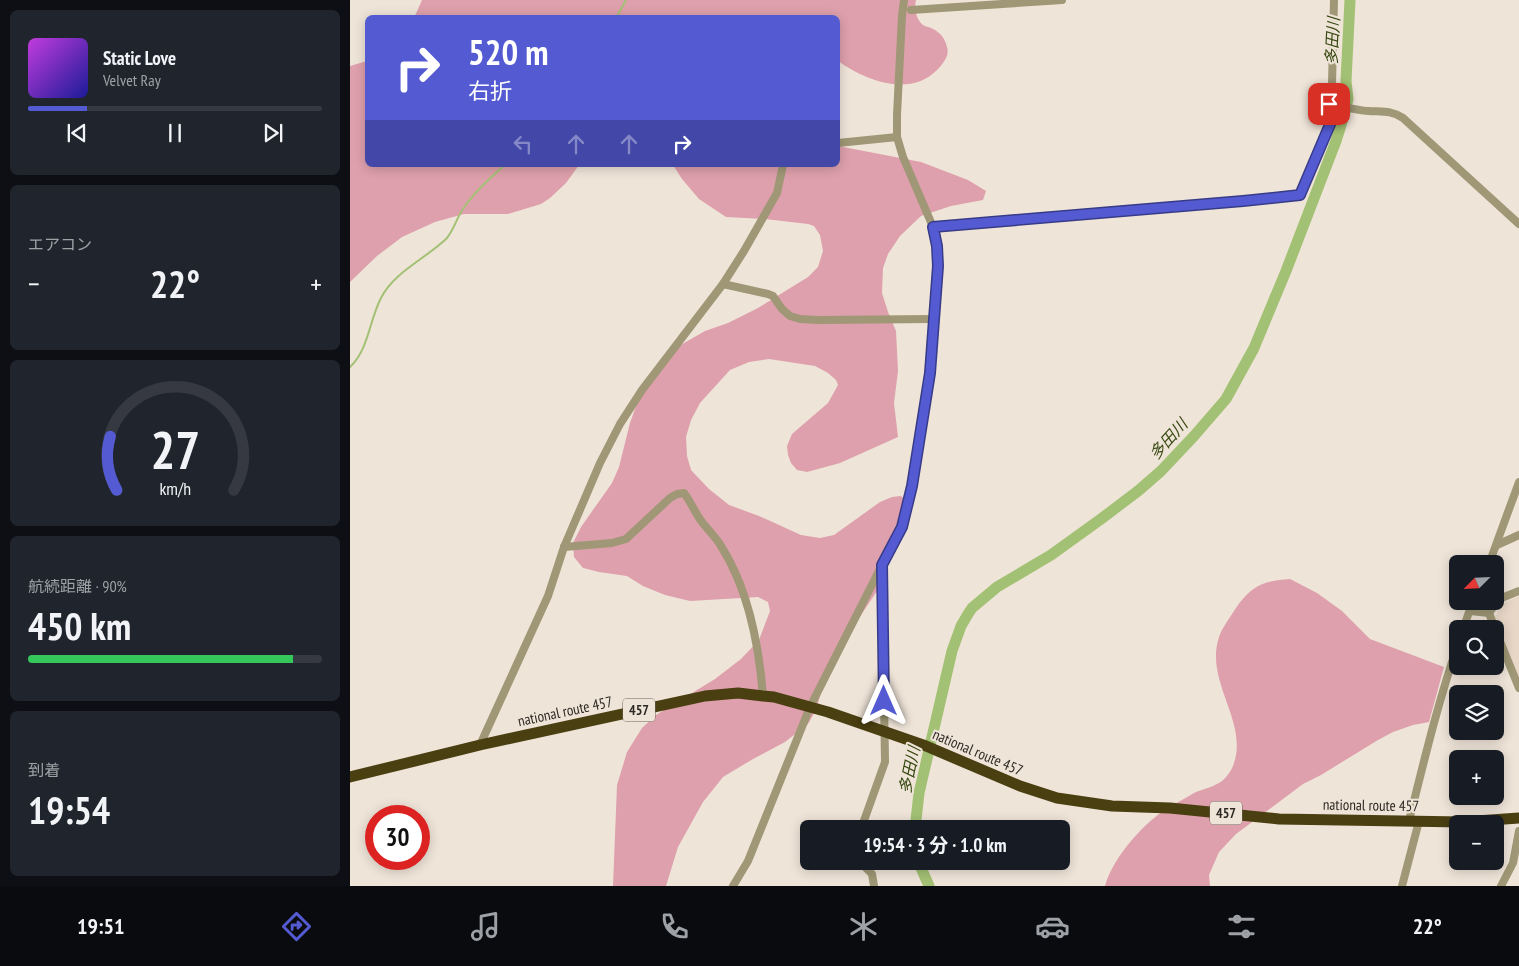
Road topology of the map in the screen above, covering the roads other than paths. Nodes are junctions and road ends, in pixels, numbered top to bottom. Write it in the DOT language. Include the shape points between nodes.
graph roads {
  1 [pos="904,0"];
  2 [pos="1062,0"];
  3 [pos="1334,0"];
  4 [pos="911,10"];
  5 [pos="1329,104"];
  6 [pos="897,137"];
  7 [pos="840,143"];
  8 [pos="783,167"];
  9 [pos="1519,224"];
  10 [pos="933,227"];
  11 [pos="723,284"];
  12 [pos="933,319"];
  13 [pos="1519,482"];
  14 [pos="1519,535"];
  15 [pos="1496,545"];
  16 [pos="564,547"];
  17 [pos="1492,555"];
  18 [pos="882,565"];
  19 [pos="1519,591"];
  20 [pos="1470,611"];
  21 [pos="1489,613"];
  22 [pos="1466,620"];
  23 [pos="1492,620"];
  24 [pos="1504,651"];
  25 [pos="1449,673"];
  26 [pos="1519,688"];
  27 [pos="763,696"];
  28 [pos="810,707"];
  29 [pos="884,731"];
  30 [pos="480,744"];
  31 [pos="350,777"];
  32 [pos="1519,818"];
  33 [pos="864,820"];
  34 [pos="1414,821"];
  35 [pos="1519,831"];
  36 [pos="868,870"];
  37 [pos="733,886"];
  38 [pos="874,886"];
  39 [pos="1402,886"];
  40 [pos="1501,886"];
  1 -- 6 [label="street"];
  2 -- 4 [label="street"];
  3 -- 5 [label="street"];
  5 -- 9 [label="street" via="1386,110 1403,118"];
  5 -- 10 [label="street" via="1331,122 1300,195"];
  6 -- 7 [label="street"];
  6 -- 10 [label="street"];
  8 -- 11 [label="street" via="777,193"];
  10 -- 12 [label="street" via="938,266"];
  11 -- 12 [label="street" via="773,296 790,316 800,319"];
  11 -- 16 [label="street" via="628,411 600,464"];
  12 -- 18 [label="street" via="930,373 912,486 902,527"];
  13 -- 15 [label="street"];
  14 -- 15 [label="street"];
  15 -- 17 [label="street"];
  16 -- 27 [label="street" via="626,539 670,498 684,493 721,546 742,589 754,632"];
  16 -- 30 [label="street" via="548,596"];
  18 -- 28 [label="street"];
  18 -- 29 [label="street"];
  19 -- 21 [label="street" via="1499,599"];
  20 -- 21 [label="street"];
  20 -- 22 [label="street"];
  21 -- 23 [label="street"];
  24 -- 26 [label="street"];
  25 -- 34 [label="street" via="1435,717"];
  27 -- 28 [label="highway, national route 457 / 457"];
  27 -- 30 [label="highway, national route 457 / 457" via="738,693 705,696"];
  28 -- 29 [label="highway, national route 457 / 457"];
  28 -- 37 [label="street" via="748,861"];
  29 -- 33 [label="street" via="885,762"];
  29 -- 34 [label="highway, national route 457 / 457" via="1057,798 1112,806 1279,818"];
  30 -- 31 [label="highway, national route 457 / 457"];
  32 -- 34 [label="highway, national route 457 / 457"];
  34 -- 39 [label="street"];
  35 -- 40 [label="street" via="1513,863"];
  36 -- 38 [label="street"];
}
